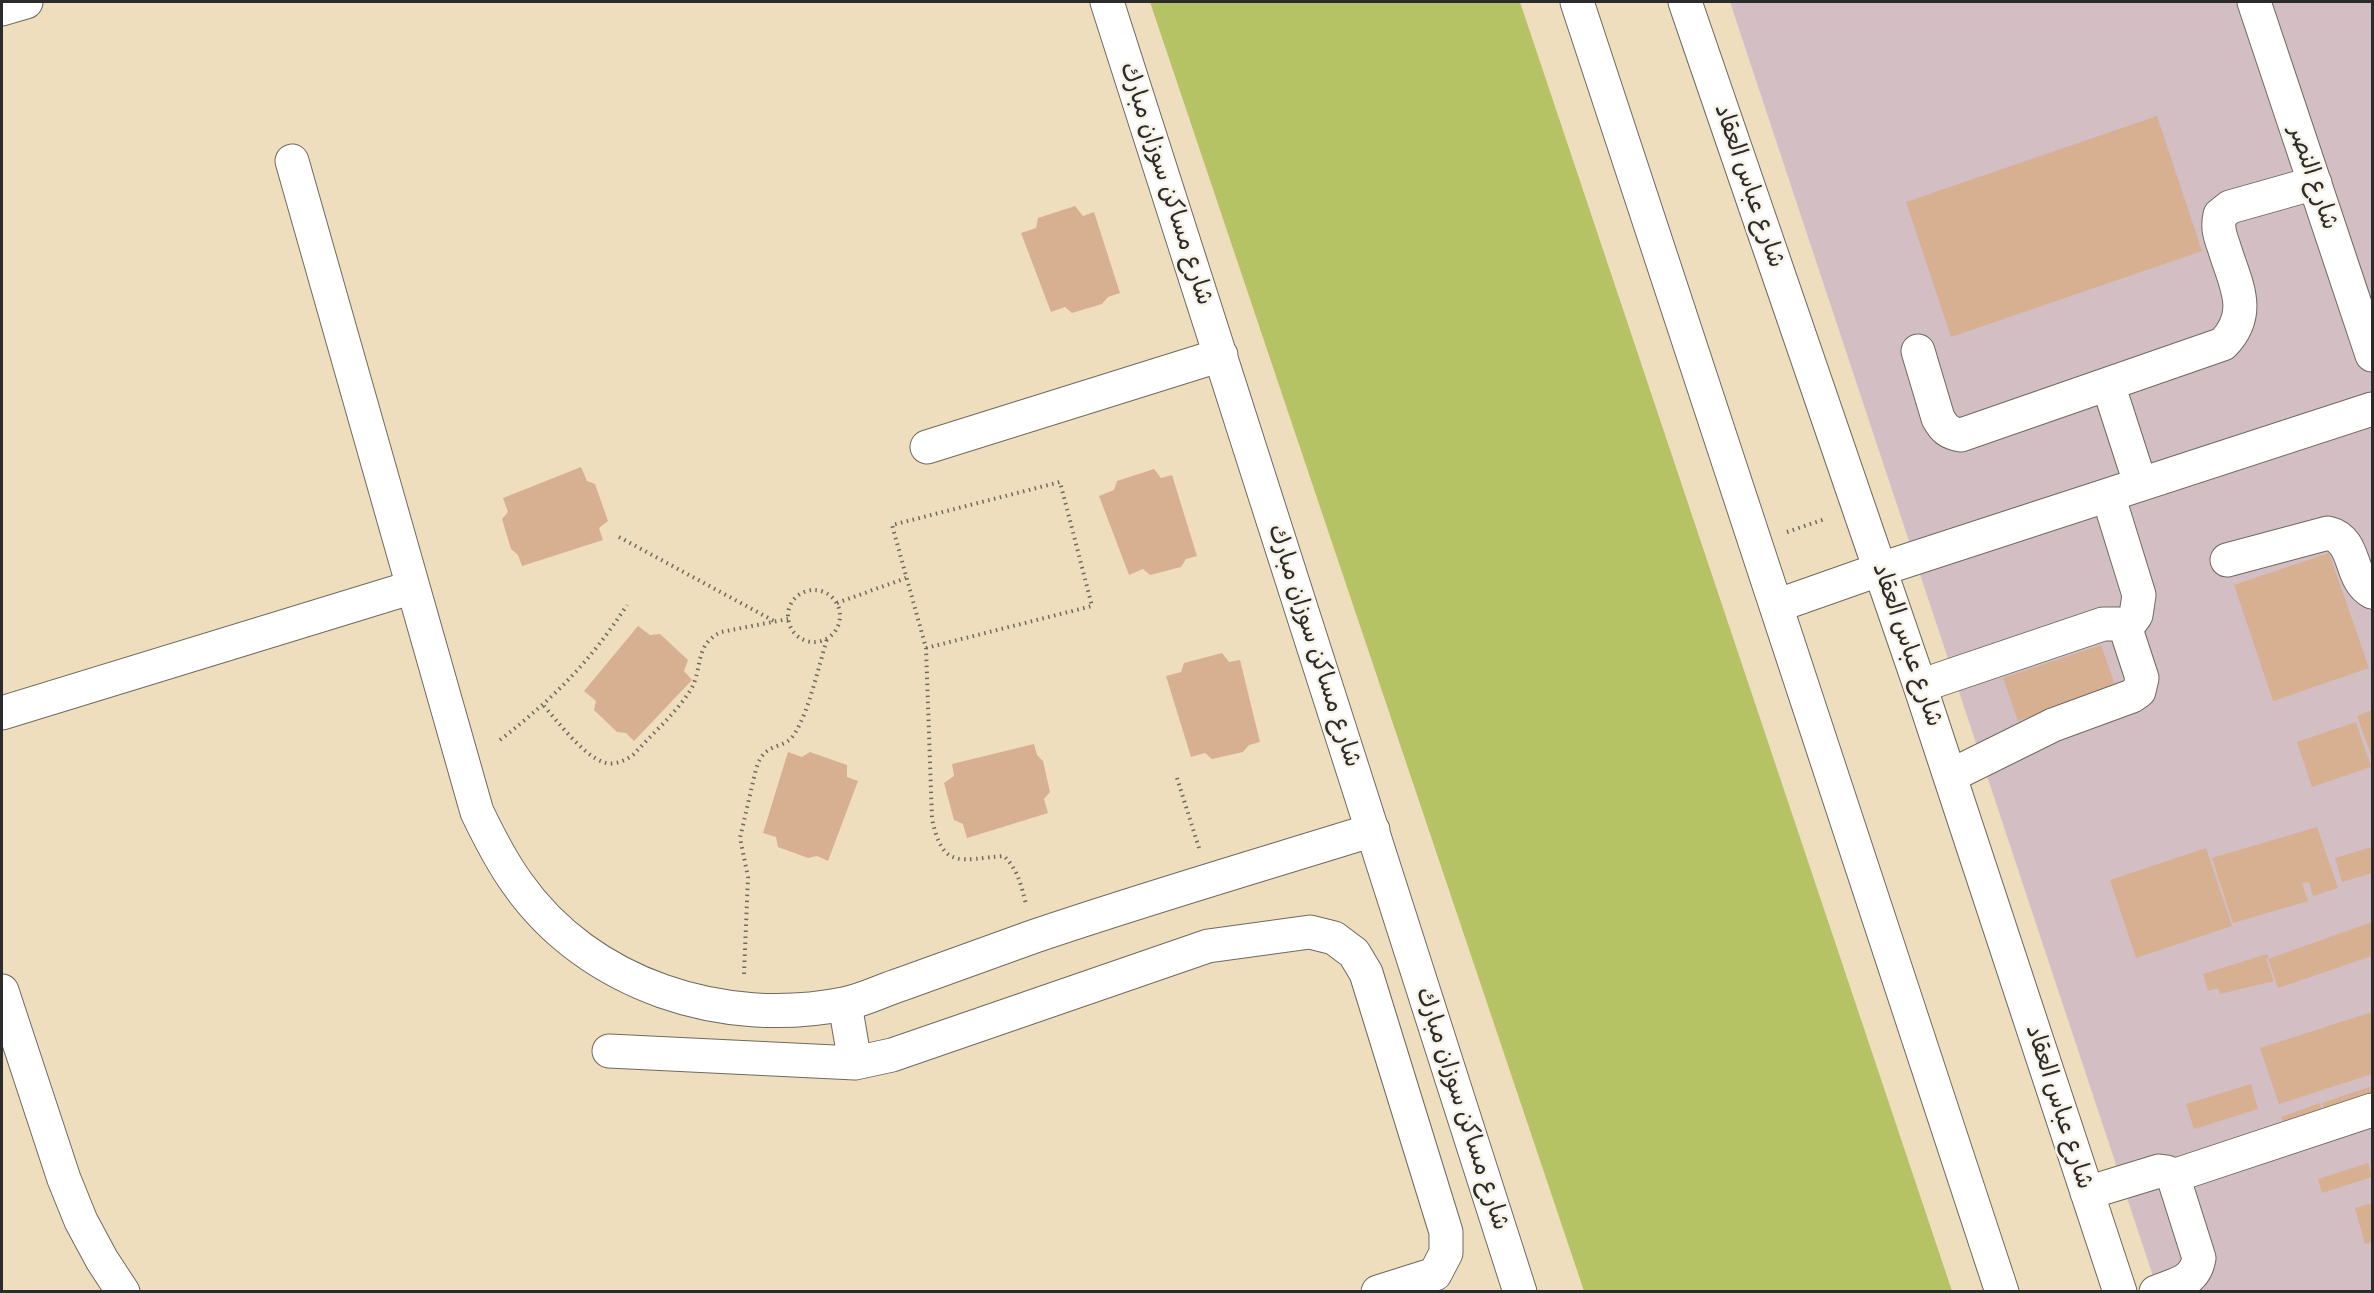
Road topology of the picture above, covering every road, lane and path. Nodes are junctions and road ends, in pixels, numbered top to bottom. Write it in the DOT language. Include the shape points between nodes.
graph roads {
  1 [pos="26,2"];
  2 [pos="1107,2"];
  3 [pos="1577,2"];
  4 [pos="1685,2"];
  5 [pos="2254,2"];
  6 [pos="2,9"];
  7 [pos="292,161"];
  8 [pos="2315,183"];
  9 [pos="1918,351"];
  10 [pos="1221,355"];
  11 [pos="2373,355"];
  12 [pos="2108,384"];
  13 [pos="2373,409"];
  14 [pos="927,447"];
  15 [pos="2140,483"];
  16 [pos="2108,495"];
  17 [pos="1860,507"];
  18 [pos="619,537"];
  19 [pos="1755,543"];
  20 [pos="2227,560"];
  21 [pos="1881,569"];
  22 [pos="906,578"];
  23 [pos="413,587"];
  24 [pos="2373,592"];
  25 [pos="837,603"];
  26 [pos="627,605"];
  27 [pos="1776,606"];
  28 [pos="788,620"];
  29 [pos="775,622"];
  30 [pos="2126,629"];
  31 [pos="827,639"];
  32 [pos="926,648"];
  33 [pos="1920,686"];
  34 [pos="544,706"];
  35 [pos="2,713"];
  36 [pos="500,740"];
  37 [pos="1950,776"];
  38 [pos="1177,778"];
  39 [pos="1373,830"];
  40 [pos="1210,880"];
  41 [pos="1036,936"];
  42 [pos="2,991"];
  43 [pos="846,1004"];
  44 [pos="742,1011"];
  45 [pos="609,1052"];
  46 [pos="855,1063"];
  47 [pos="2373,1110"];
  48 [pos="2173,1176"];
  49 [pos="2087,1193"];
  50 [pos="123,1292"];
  51 [pos="1378,1292"];
  52 [pos="1520,1292"];
  53 [pos="2002,1292"];
  54 [pos="2120,1292"];
  55 [pos="2156,1292"];
  1 -- 6 [label="street"];
  2 -- 10 [label="street, شارع مساكن سوزان مبارك"];
  3 -- 19 [label="street"];
  4 -- 17 [label="street, شارع عباس العقاد"];
  5 -- 8 [label="street, شارع النصر"];
  7 -- 23 [label="street"];
  8 -- 11 [label="street, شارع النصر"];
  8 -- 12 [label="street" via="2230,207 2220,215 2218,230 2241,300 2235,330 2223,344"];
  9 -- 12 [label="street" via="1938,418 1951,433 1961,435"];
  10 -- 14 [label="street"];
  10 -- 39 [label="street, شارع مساكن سوزان مبارك"];
  12 -- 15 [label="street"];
  13 -- 15 [label="street"];
  15 -- 16 [label="street"];
  16 -- 21 [label="street"];
  16 -- 30 [label="street" via="2139,595 2136,615"];
  17 -- 19 [label="path"];
  17 -- 21 [label="street, شارع عباس العقاد"];
  18 -- 29 [label="path"];
  19 -- 27 [label="street"];
  20 -- 24 [label="street" via="2328,533 2344,541 2363,584"];
  21 -- 27 [label="street"];
  21 -- 33 [label="street, شارع عباس العقاد"];
  22 -- 25 [label="path"];
  22 -- 32 [label="path"];
  22 -- 32 [label="path" via="892,525 1060,482 1092,606"];
  23 -- 35 [label="street"];
  23 -- 44 [label="street" via="477,812 518,885 576,944 610,968 687,1000"];
  25 -- 28 [label="path" via="824,591 807,590 792,600"];
  25 -- 31 [label="path" via="839,625"];
  26 -- 34 [label="path" via="603,641"];
  27 -- 53 [label="street"];
  28 -- 29 [label="path"];
  28 -- 31 [label="path" via="793,633 808,642"];
  29 -- 34 [label="path" via="714,636 702,649 690,691 625,761 602,762 582,747"];
  30 -- 33 [label="street" via="2119,624 2103,624"];
  30 -- 37 [label="street" via="2142,678 2139,691 2053,725"];
  31 -- 44 [label="path" via="794,736 766,750 759,759 748,800 740,838 748,877"];
  32 -- 41 [label="path" via="932,819 936,836 951,857 963,861 1004,856 1013,865"];
  33 -- 37 [label="street, شارع عباس العقاد"];
  34 -- 36 [label="path"];
  37 -- 49 [label="street, شارع عباس العقاد"];
  38 -- 40 [label="path"];
  39 -- 40 [label="street"];
  39 -- 52 [label="street, شارع مساكن سوزان مبارك"];
  40 -- 41 [label="street"];
  41 -- 43 [label="street"];
  42 -- 50 [label="street" via="72,1200"];
  43 -- 44 [label="street"];
  43 -- 46 [label="street"];
  45 -- 46 [label="street"];
  46 -- 51 [label="street" via="892,1055 1208,946 1310,933 1334,938 1354,952 1366,973 1446,1232 1446,1253 1435,1274"];
  47 -- 48 [label="street"];
  48 -- 49 [label="street" via="2159,1171"];
  48 -- 55 [label="street" via="2199,1258 2198,1268 2186,1281"];
  49 -- 54 [label="street, شارع عباس العقاد"];
}
